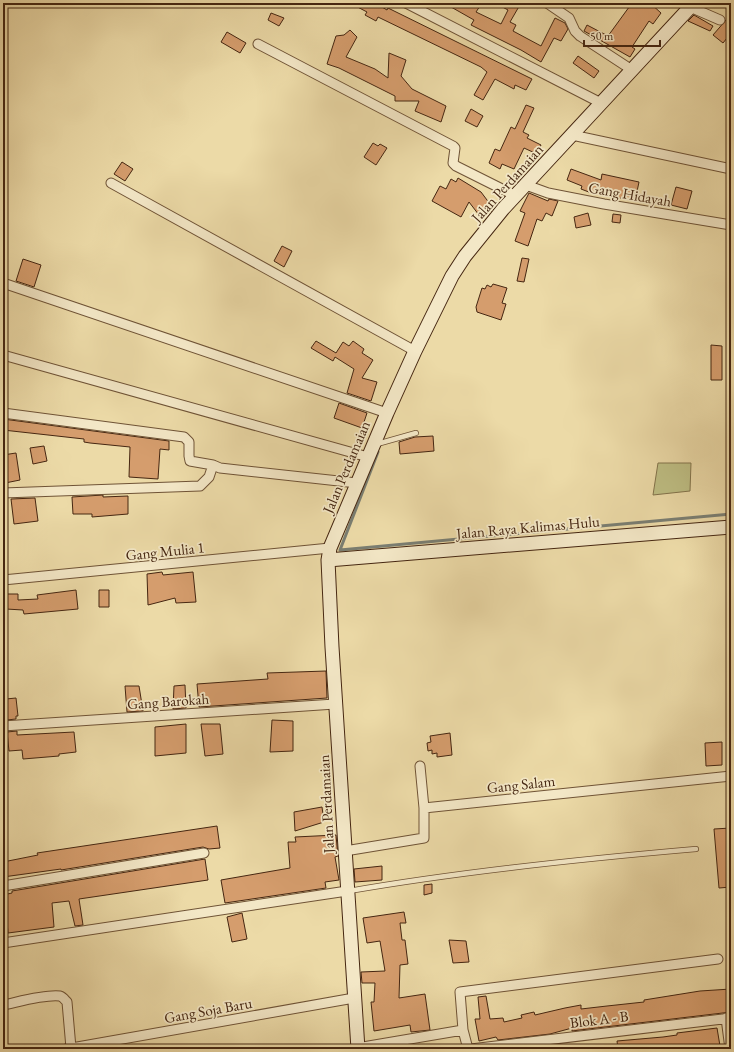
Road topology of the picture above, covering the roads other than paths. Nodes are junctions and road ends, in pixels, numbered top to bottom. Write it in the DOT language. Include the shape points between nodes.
graph roads {
  1 [pos="406,3"];
  2 [pos="547,3"];
  3 [pos="692,5"];
  4 [pos="720,20"];
  5 [pos="258,44"];
  6 [pos="632,70"];
  7 [pos="601,102"];
  8 [pos="572,135"];
  9 [pos="731,169"];
  10 [pos="111,183"];
  11 [pos="526,185"];
  12 [pos="516,196"];
  13 [pos="731,225"];
  14 [pos="3,283"];
  15 [pos="415,351"];
  16 [pos="3,355"];
  17 [pos="387,413"];
  18 [pos="3,414"];
  19 [pos="416,433"];
  20 [pos="374,444"];
  21 [pos="368,457"];
  22 [pos="213,465"];
  23 [pos="357,483"];
  24 [pos="3,493"];
  25 [pos="731,527"];
  26 [pos="329,554"];
  27 [pos="3,580"];
  28 [pos="336,704"];
  29 [pos="3,726"];
  30 [pos="420,766"];
  31 [pos="731,776"];
  32 [pos="424,808"];
  33 [pos="696,849"];
  34 [pos="345,851"];
  35 [pos="204,853"];
  36 [pos="3,886"];
  37 [pos="347,891"];
  38 [pos="3,943"];
  39 [pos="718,959"];
  40 [pos="354,998"];
  41 [pos="3,1005"];
  42 [pos="728,1018"];
  43 [pos="463,1030"];
  44 [pos="358,1048"];
  45 [pos="69,1049"];
  46 [pos="468,1049"];
  47 [pos="471,1049"];
  48 [pos="730,1049"];
  1 -- 7 [label="street"];
  2 -- 6 [label="street" via="569,18 580,36"];
  3 -- 4 [label="street"];
  3 -- 6 [label="street, Jalan Perdamaian"];
  5 -- 12 [label="street" via="453,146 453,163 456,166"];
  6 -- 7 [label="street, Jalan Perdamaian"];
  7 -- 8 [label="street, Jalan Perdamaian"];
  8 -- 9 [label="street"];
  8 -- 11 [label="street, Jalan Perdamaian"];
  10 -- 15 [label="street"];
  11 -- 12 [label="street, Jalan Perdamaian"];
  11 -- 13 [label="street, Gang Hidayah" via="548,193"];
  12 -- 15 [label="street, Jalan Perdamaian" via="459,266"];
  14 -- 17 [label="street"];
  15 -- 17 [label="street, Jalan Perdamaian"];
  16 -- 21 [label="street"];
  17 -- 20 [label="street, Jalan Perdamaian"];
  18 -- 22 [label="street" via="184,437 189,442 190,461"];
  19 -- 20 [label="lane"];
  20 -- 21 [label="street, Jalan Perdamaian"];
  21 -- 23 [label="street, Jalan Perdamaian"];
  22 -- 23 [label="street" via="220,468"];
  22 -- 24 [label="street" via="209,477 200,486"];
  23 -- 26 [label="street, Jalan Perdamaian"];
  25 -- 26 [label="street, Jalan Raya Kalimas Hulu"];
  26 -- 27 [label="street, Gang Mulia 1"];
  26 -- 28 [label="street, Jalan Perdamaian"];
  28 -- 29 [label="street, Gang Barokah"];
  28 -- 34 [label="street, Jalan Perdamaian"];
  30 -- 32 [label="street"];
  31 -- 32 [label="street, Gang Salam"];
  32 -- 34 [label="street" via="424,838"];
  33 -- 37 [label="lane" via="472,872"];
  34 -- 37 [label="street, Jalan Perdamaian"];
  35 -- 36 [label="street"];
  37 -- 38 [label="street"];
  37 -- 40 [label="street, Jalan Perdamaian"];
  39 -- 43 [label="street" via="460,992"];
  40 -- 44 [label="street, Jalan Perdamaian"];
  40 -- 45 [label="street, Gang Soja Baru"];
  41 -- 45 [label="street" via="42,998 64,998 67,1002"];
  42 -- 47 [label="street, Blok A - B"];
  42 -- 48 [label="street"];
  43 -- 44 [label="street"];
  43 -- 46 [label="street"];
}
